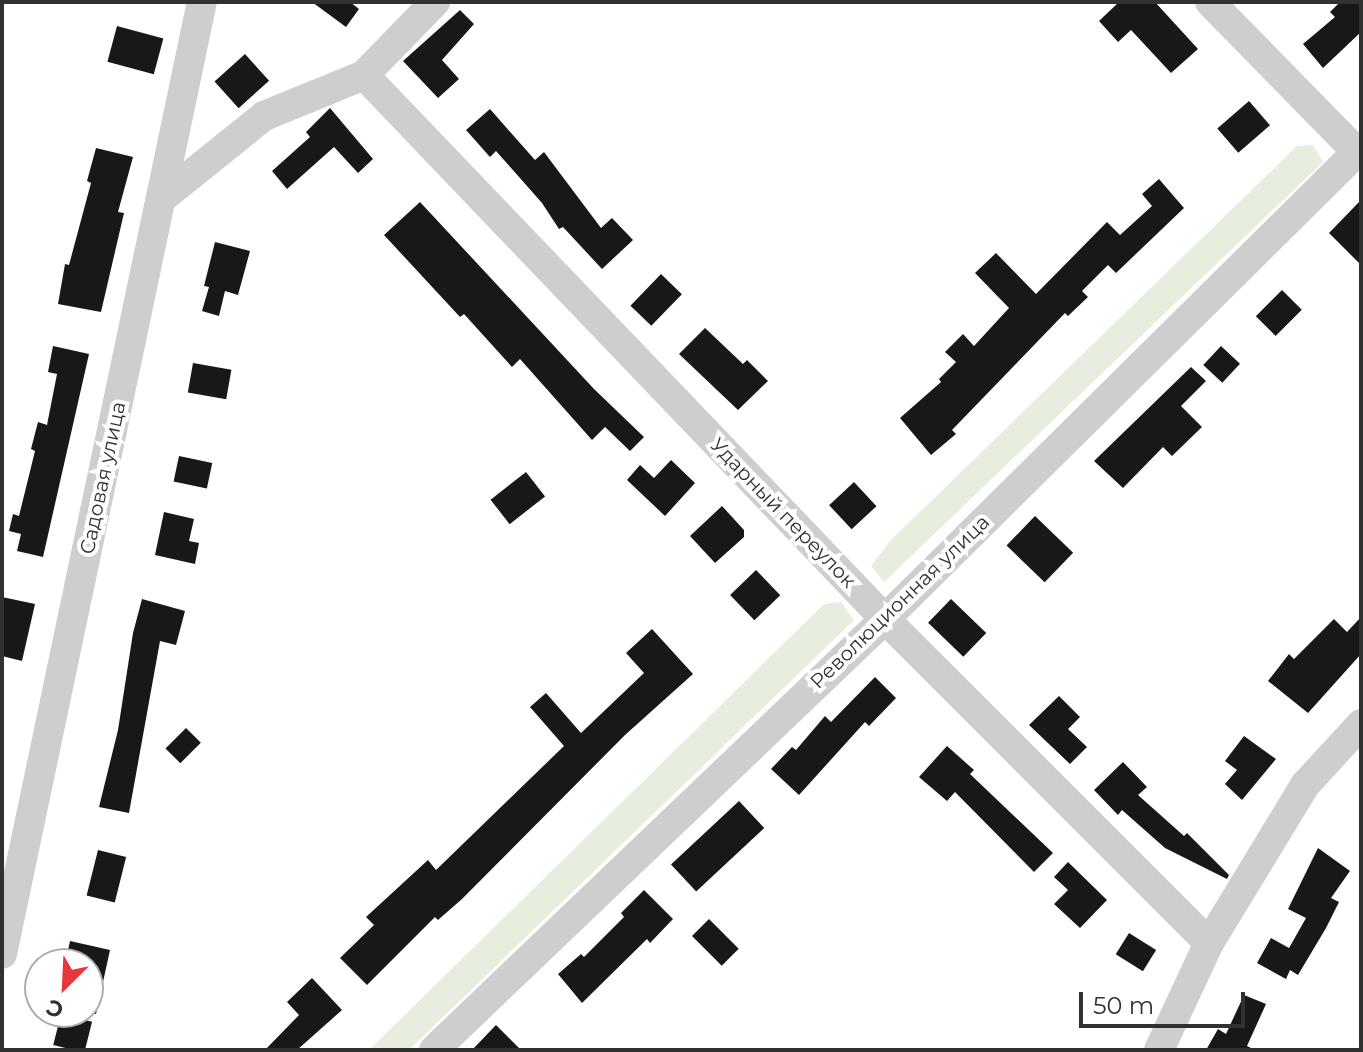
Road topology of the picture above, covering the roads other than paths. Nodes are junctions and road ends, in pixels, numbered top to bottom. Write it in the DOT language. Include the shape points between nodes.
graph roads {
  1 [pos="202,2"];
  2 [pos="435,2"];
  3 [pos="1210,2"];
  4 [pos="364,75"];
  5 [pos="1360,152"];
  6 [pos="162,198"];
  7 [pos="885,619"];
  8 [pos="1361,724"];
  9 [pos="1209,943"];
  10 [pos="2,954"];
  11 [pos="434,1050"];
  12 [pos="1159,1050"];
  1 -- 6 [label="street, Садовая улица"];
  2 -- 4 [label="street"];
  3 -- 5 [label="street"];
  4 -- 6 [label="street" via="264,116"];
  4 -- 7 [label="street, Ударный переулок"];
  5 -- 7 [label="street, Революционная улица"];
  6 -- 10 [label="street, Садовая улица"];
  7 -- 9 [label="street, Ударный переулок"];
  7 -- 11 [label="street, Революционная улица"];
  8 -- 9 [label="street" via="1305,785"];
  9 -- 12 [label="street"];
}
